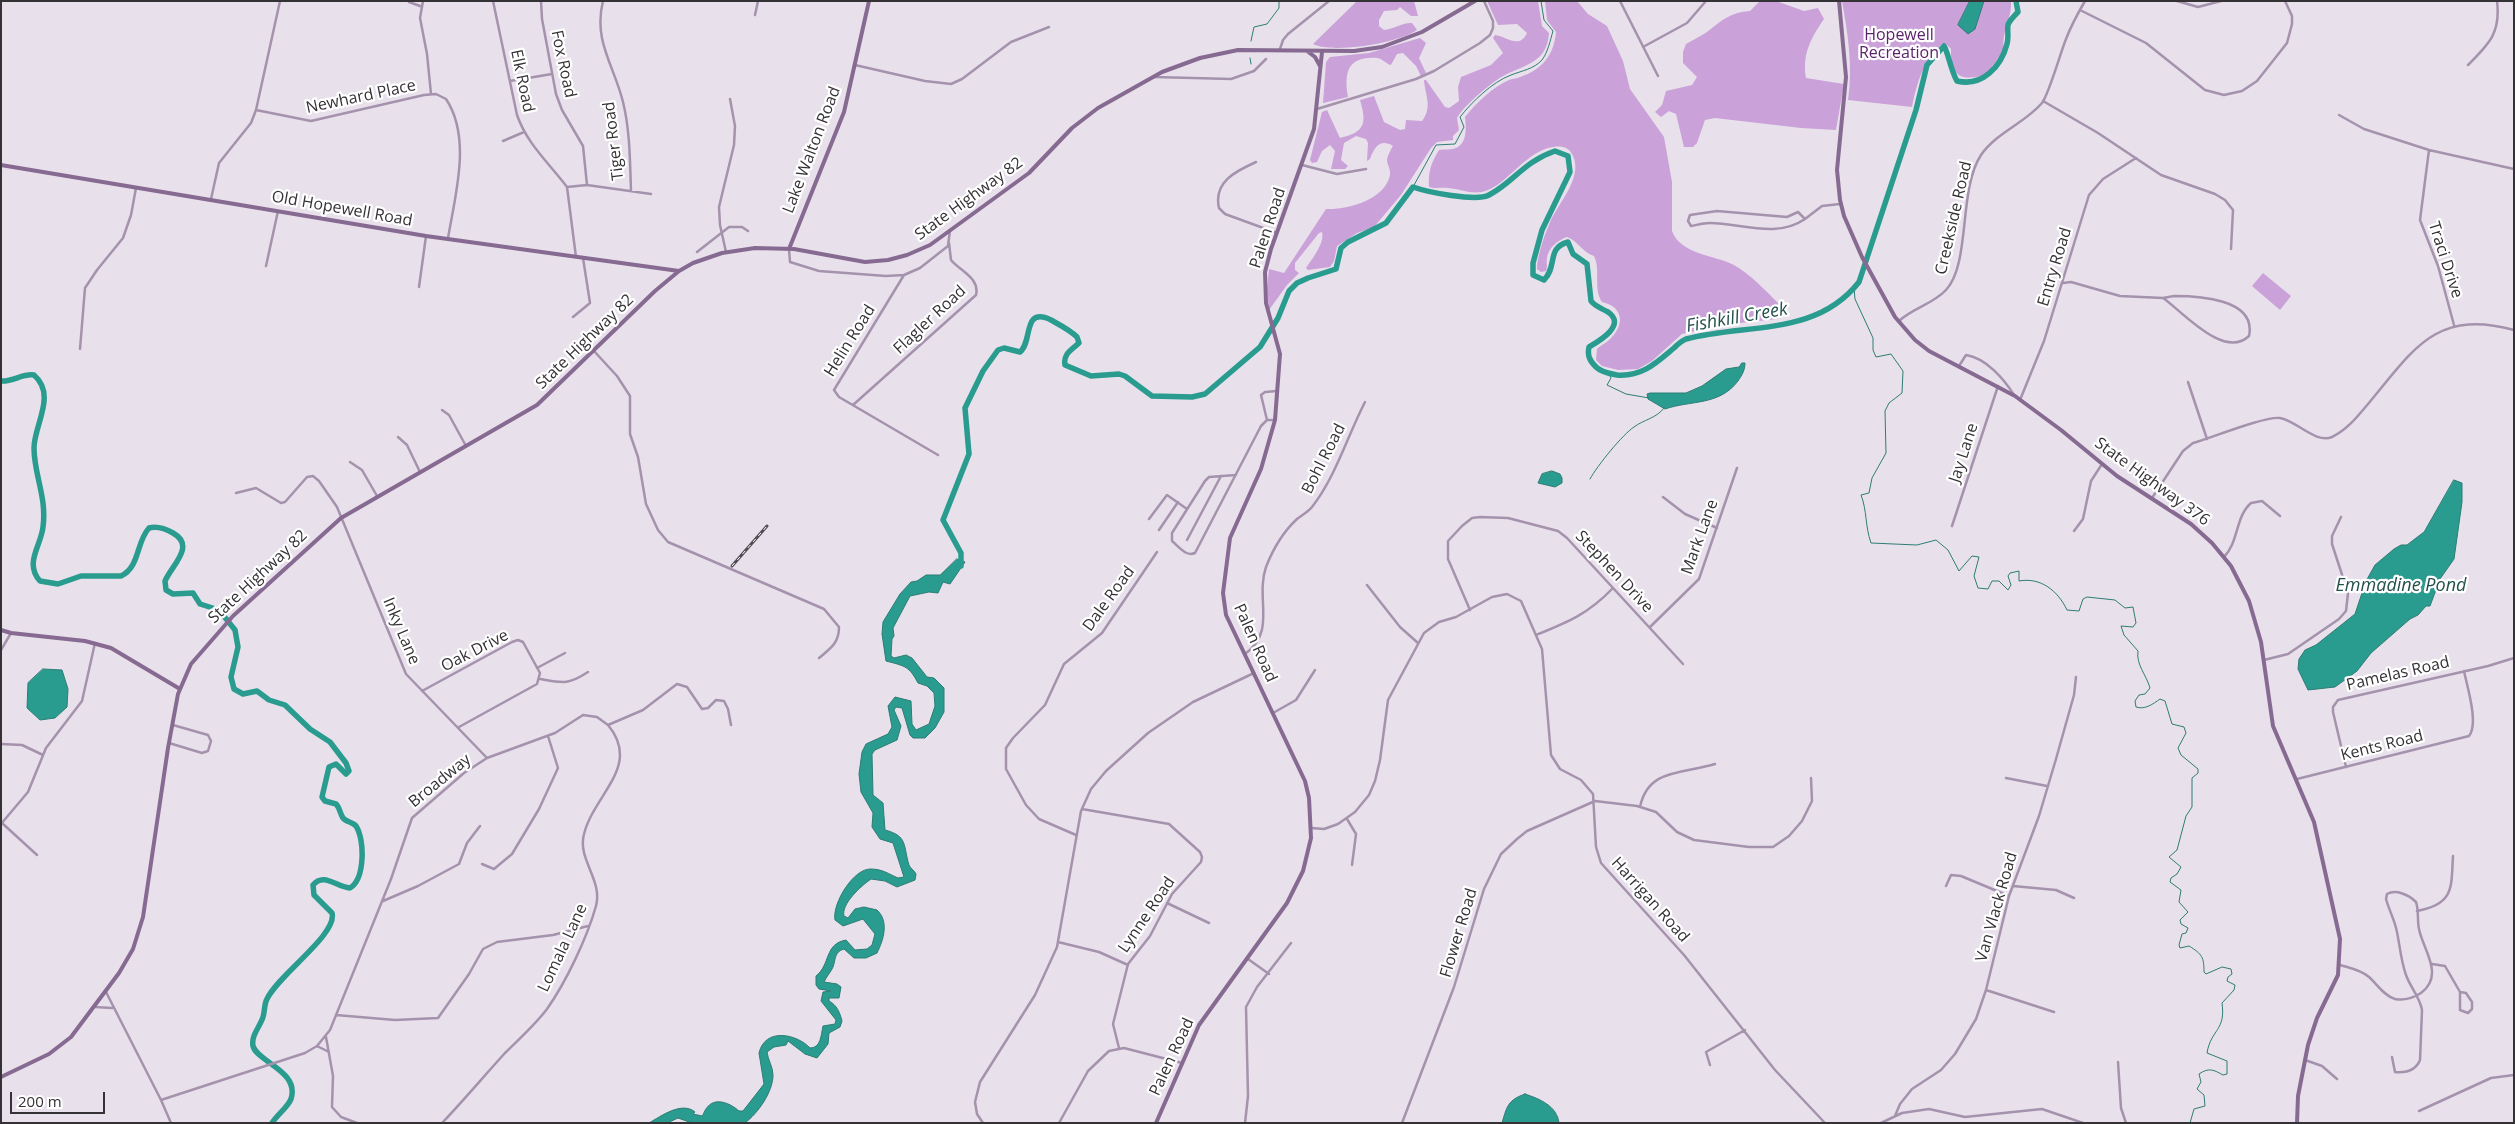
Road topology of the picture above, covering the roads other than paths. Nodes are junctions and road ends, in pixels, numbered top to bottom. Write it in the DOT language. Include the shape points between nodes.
graph roads {
  1 [pos="280,1"];
  2 [pos="423,1"];
  3 [pos="494,1"];
  4 [pos="541,1"];
  5 [pos="603,1"];
  6 [pos="758,1"];
  7 [pos="869,1"];
  8 [pos="1329,1"];
  9 [pos="1475,1"];
  10 [pos="1484,1"];
  11 [pos="1620,1"];
  12 [pos="1706,1"];
  13 [pos="1839,1"];
  14 [pos="2085,1"];
  15 [pos="2177,1"];
  16 [pos="2221,1"];
  17 [pos="2285,1"];
  18 [pos="2497,1"];
  19 [pos="409,2"];
  20 [pos="420,6"];
  21 [pos="2080,10"];
  22 [pos="755,15"];
  23 [pos="1049,27"];
  24 [pos="1643,47"];
  25 [pos="1280,49"];
  26 [pos="1307,51"];
  27 [pos="1322,52"];
  28 [pos="1266,59"];
  29 [pos="855,64"];
  30 [pos="2468,66"];
  31 [pos="1321,69"];
  32 [pos="552,74"];
  33 [pos="1658,76"];
  34 [pos="1153,77"];
  35 [pos="510,81"];
  36 [pos="431,94"];
  37 [pos="730,99"];
  38 [pos="2043,101"];
  39 [pos="1317,109"];
  40 [pos="256,110"];
  41 [pos="2339,115"];
  42 [pos="524,132"];
  43 [pos="503,141"];
  44 [pos="2429,150"];
  45 [pos="2136,158"];
  46 [pos="1256,162"];
  47 [pos="1302,164"];
  48 [pos="1,165"];
  49 [pos="1366,169"];
  50 [pos="2514,169"];
  51 [pos="587,185"];
  52 [pos="567,186"];
  53 [pos="136,187"];
  54 [pos="631,191"];
  55 [pos="651,194"];
  56 [pos="210,199"];
  57 [pos="1841,204"];
  58 [pos="278,211"];
  59 [pos="1805,219"];
  60 [pos="950,230"];
  61 [pos="748,231"];
  62 [pos="722,232"];
  63 [pos="1276,233"];
  64 [pos="426,236"];
  65 [pos="448,240"];
  66 [pos="949,243"];
  67 [pos="789,249"];
  68 [pos="2231,249"];
  69 [pos="697,252"];
  70 [pos="726,252"];
  71 [pos="576,257"];
  72 [pos="583,258"];
  73 [pos="266,266"];
  74 [pos="679,271"];
  75 [pos="904,275"];
  76 [pos="2062,282"];
  77 [pos="419,287"];
  78 [pos="2163,298"];
  79 [pos="573,317"];
  80 [pos="1898,321"];
  81 [pos="2454,325"];
  82 [pos="2514,330"];
  83 [pos="80,349"];
  84 [pos="594,352"];
  85 [pos="1959,367"];
  86 [pos="2188,382"];
  87 [pos="1998,386"];
  88 [pos="1277,391"];
  89 [pos="2015,396"];
  90 [pos="2020,400"];
  91 [pos="1365,402"];
  92 [pos="852,405"];
  93 [pos="442,410"];
  94 [pos="1267,420"];
  95 [pos="1275,420"];
  96 [pos="398,437"];
  97 [pos="2207,439"];
  98 [pos="466,446"];
  99 [pos="938,455"];
  100 [pos="350,462"];
  101 [pos="2102,464"];
  102 [pos="1737,468"];
  103 [pos="420,472"];
  104 [pos="1236,475"];
  105 [pos="1221,476"];
  106 [pos="236,493"];
  107 [pos="377,496"];
  108 [pos="1663,497"];
  109 [pos="2152,498"];
  110 [pos="1178,502"];
  111 [pos="1187,509"];
  112 [pos="2280,516"];
  113 [pos="2341,517"];
  114 [pos="342,518"];
  115 [pos="1149,519"];
  116 [pos="1952,526"];
  117 [pos="1717,528"];
  118 [pos="1159,530"];
  119 [pos="2074,531"];
  120 [pos="1187,540"];
  121 [pos="1157,552"];
  122 [pos="2224,557"];
  123 [pos="1367,585"];
  124 [pos="1613,588"];
  125 [pos="1470,610"];
  126 [pos="1650,627"];
  127 [pos="1,630"];
  128 [pos="11,633"];
  129 [pos="1536,635"];
  130 [pos="1418,642"];
  131 [pos="95,644"];
  132 [pos="1,650"];
  133 [pos="565,653"];
  134 [pos="1245,654"];
  135 [pos="819,658"];
  136 [pos="2514,658"];
  137 [pos="2264,660"];
  138 [pos="1683,664"];
  139 [pos="537,668"];
  140 [pos="1315,670"];
  141 [pos="2464,671"];
  142 [pos="588,672"];
  143 [pos="1254,673"];
  144 [pos="2076,677"];
  145 [pos="540,679"];
  146 [pos="180,689"];
  147 [pos="422,691"];
  148 [pos="1274,713"];
  149 [pos="173,724"];
  150 [pos="608,725"];
  151 [pos="731,725"];
  152 [pos="459,727"];
  153 [pos="548,736"];
  154 [pos="169,743"];
  155 [pos="1,744"];
  156 [pos="43,755"];
  157 [pos="487,758"];
  158 [pos="1715,764"];
  159 [pos="2346,767"];
  160 [pos="1811,778"];
  161 [pos="2006,778"];
  162 [pos="2297,779"];
  163 [pos="2047,786"];
  164 [pos="1595,801"];
  165 [pos="1640,807"];
  166 [pos="1082,809"];
  167 [pos="1347,819"];
  168 [pos="1,824"];
  169 [pos="480,826"];
  170 [pos="1311,828"];
  171 [pos="1076,834"];
  172 [pos="36,855"];
  173 [pos="2453,856"];
  174 [pos="482,864"];
  175 [pos="1352,865"];
  176 [pos="1946,886"];
  177 [pos="2012,886"];
  178 [pos="2009,896"];
  179 [pos="2074,898"];
  180 [pos="383,901"];
  181 [pos="1166,903"];
  182 [pos="2418,911"];
  183 [pos="1209,923"];
  184 [pos="588,926"];
  185 [pos="1058,942"];
  186 [pos="1291,943"];
  187 [pos="1248,959"];
  188 [pos="2432,964"];
  189 [pos="1128,965"];
  190 [pos="2340,965"];
  191 [pos="1268,974"];
  192 [pos="1986,990"];
  193 [pos="106,992"];
  194 [pos="2460,992"];
  195 [pos="2417,996"];
  196 [pos="95,1007"];
  197 [pos="112,1008"];
  198 [pos="2054,1012"];
  199 [pos="336,1014"];
  200 [pos="1745,1030"];
  201 [pos="326,1037"];
  202 [pos="317,1046"];
  203 [pos="1119,1048"];
  204 [pos="329,1052"];
  205 [pos="2392,1057"];
  206 [pos="2305,1060"];
  207 [pos="2118,1062"];
  208 [pos="1182,1063"];
  209 [pos="1710,1065"];
  210 [pos="2514,1075"];
  211 [pos="1,1077"];
  212 [pos="2337,1079"];
  213 [pos="162,1100"];
  214 [pos="2419,1111"];
  215 [pos="1895,1116"];
  216 [pos="171,1123"];
  217 [pos="357,1123"];
  218 [pos="442,1123"];
  219 [pos="983,1123"];
  220 [pos="1059,1123"];
  221 [pos="1156,1123"];
  222 [pos="1245,1123"];
  223 [pos="1402,1123"];
  224 [pos="1825,1123"];
  225 [pos="1881,1123"];
  226 [pos="2083,1123"];
  227 [pos="2126,1123"];
  228 [pos="2297,1123"];
  1 -- 40 [label="street"];
  2 -- 20 [label="street"];
  3 -- 35 [label="street, Elk Road"];
  4 -- 32 [label="street, Fox Road"];
  5 -- 54 [label="street, Tiger Road" via="599,19 600,39 623,101"];
  6 -- 22 [label="street"];
  7 -- 29 [label="main road, Lake Walton Road"];
  8 -- 25 [label="street" via="1288,34"];
  9 -- 27 [label="main road, State Highway 82" via="1422,32 1393,44 1363,51"];
  10 -- 39 [label="street" via="1493,28 1480,43 1416,80"];
  11 -- 24 [label="street"];
  12 -- 24 [label="street" via="1687,23"];
  13 -- 57 [label="main road, State Highway 376" via="1846,77 1838,170"];
  14 -- 21 [label="street, Creekside Road"];
  15 -- 16 [label="street" via="2198,7"];
  17 -- 21 [label="street" via="2292,16 2287,43 2256,81 2242,91 2224,95 2199,87 2146,43"];
  18 -- 30 [label="street" via="2499,17 2495,33"];
  19 -- 20 [label="street"];
  20 -- 36 [label="street"];
  21 -- 38 [label="street, Creekside Road"];
  23 -- 29 [label="street" via="1011,42 951,84"];
  24 -- 33 [label="street"];
  25 -- 26 [label="main road, State Highway 82"];
  25 -- 34 [label="main road, State Highway 82" via="1216,54"];
  26 -- 27 [label="main road, State Highway 82"];
  26 -- 31 [label="main road" via="1316,57"];
  27 -- 31 [label="main road, Palen Road"];
  28 -- 34 [label="street" via="1254,71 1231,79"];
  29 -- 67 [label="main road, Lake Walton Road" via="844,112"];
  31 -- 39 [label="main road, Palen Road"];
  32 -- 35 [label="street"];
  32 -- 51 [label="street, Fox Road" via="562,110 583,146"];
  34 -- 60 [label="main road, State Highway 82" via="1080,121 1029,172"];
  35 -- 42 [label="street, Elk Road" via="514,106"];
  36 -- 40 [label="street, Newhard Place" via="311,121"];
  36 -- 65 [label="street, Newhard Place" via="446,99 454,112 458,133 457,180"];
  37 -- 62 [label="street" via="735,134 719,207"];
  38 -- 45 [label="street"];
  38 -- 80 [label="street, Creekside Road" via="1989,146 1976,164 1961,250 1949,286 1940,296 1913,309"];
  39 -- 47 [label="main road, Palen Road"];
  40 -- 56 [label="street" via="251,122 219,163"];
  41 -- 44 [label="street" via="2364,129"];
  42 -- 43 [label="street"];
  42 -- 52 [label="street, Elk Road"];
  44 -- 50 [label="street"];
  44 -- 81 [label="street, Traci Drive" via="2420,220 2438,266"];
  45 -- 68 [label="street" via="2161,175 2215,194 2231,206"];
  45 -- 76 [label="street, Entry Road" via="2103,179 2089,195"];
  46 -- 63 [label="street" via="1227,178 1220,189 1219,208 1225,214"];
  47 -- 49 [label="street" via="1337,174"];
  47 -- 63 [label="main road, Palen Road"];
  48 -- 53 [label="main road, Old Hopewell Road"];
  51 -- 52 [label="street"];
  51 -- 54 [label="street"];
  52 -- 71 [label="street"];
  53 -- 56 [label="main road, Old Hopewell Road"];
  53 -- 83 [label="street" via="123,238 85,288"];
  54 -- 55 [label="street"];
  56 -- 58 [label="main road, Old Hopewell Road"];
  57 -- 59 [label="street" via="1822,206"];
  57 -- 80 [label="main road, State Highway 376" via="1862,257"];
  58 -- 64 [label="main road, Old Hopewell Road"];
  58 -- 73 [label="street"];
  59 -- 59 [label="street" via="1800,223 1764,229 1711,222 1691,226 1688,221 1690,215 1713,211 1787,217 1798,212"];
  60 -- 66 [label="street"];
  60 -- 67 [label="main road, State Highway 82" via="930,245 888,260 845,260"];
  61 -- 62 [label="street" via="734,226"];
  62 -- 69 [label="street"];
  62 -- 70 [label="street"];
  63 -- 88 [label="main road, Palen Road" via="1264,286 1268,320 1280,354"];
  64 -- 65 [label="main road, Old Hopewell Road"];
  64 -- 77 [label="street"];
  65 -- 71 [label="main road, Old Hopewell Road"];
  66 -- 75 [label="street, Helin Road" via="920,268"];
  66 -- 92 [label="street, Flagler Road" via="951,260 976,284 976,294"];
  67 -- 70 [label="main road, State Highway 82" via="755,248"];
  67 -- 75 [label="street, Helin Road" via="790,262 810,269"];
  70 -- 74 [label="main road, State Highway 82"];
  71 -- 72 [label="main road, Old Hopewell Road"];
  72 -- 74 [label="main road, Old Hopewell Road"];
  72 -- 79 [label="street" via="590,301"];
  74 -- 84 [label="main road, State Highway 82"];
  75 -- 92 [label="street, Helin Road" via="834,387 836,394"];
  76 -- 78 [label="street" via="2120,296"];
  76 -- 90 [label="street, Entry Road" via="2044,341"];
  78 -- 78 [label="street" via="2202,296 2218,299 2243,315 2249,326 2248,336 2244,341 2234,342 2207,333"];
  80 -- 85 [label="main road, State Highway 376" via="1929,351"];
  81 -- 82 [label="street" via="2475,323"];
  81 -- 97 [label="street" via="2418,346 2351,423 2330,438 2320,438 2290,421 2273,418"];
  84 -- 98 [label="main road, State Highway 82" via="537,405"];
  84 -- 135 [label="street" via="617,376 630,396 630,434 638,457 646,504 658,530 668,542 824,609 839,627 839,638"];
  85 -- 87 [label="main road, State Highway 376"];
  85 -- 89 [label="street" via="1966,355 1975,358 2000,376"];
  86 -- 97 [label="street"];
  87 -- 89 [label="main road, State Highway 376"];
  87 -- 116 [label="street, Jay Lane"];
  88 -- 94 [label="street" via="1261,395"];
  88 -- 95 [label="main road, Palen Road"];
  89 -- 90 [label="main road, State Highway 376"];
  90 -- 101 [label="main road, State Highway 376"];
  91 -- 134 [label="street, Bohl Road" via="1339,460 1312,508 1286,531 1271,555 1263,580 1262,636"];
  92 -- 99 [label="street, Helin Road"];
  93 -- 98 [label="street" via="449,415"];
  94 -- 95 [label="street"];
  94 -- 104 [label="street"];
  95 -- 134 [label="main road, Palen Road" via="1261,469 1232,533 1227,558 1224,606"];
  96 -- 103 [label="street" via="407,445"];
  97 -- 109 [label="street" via="2183,450"];
  98 -- 103 [label="main road, State Highway 82"];
  100 -- 107 [label="street" via="362,470"];
  101 -- 109 [label="main road, State Highway 376"];
  101 -- 119 [label="street" via="2091,481 2083,519"];
  102 -- 117 [label="street, Mark Lane"];
  103 -- 107 [label="main road, State Highway 82"];
  104 -- 105 [label="street"];
  104 -- 111 [label="street" via="1195,553 1190,554 1172,541 1171,536"];
  105 -- 111 [label="street" via="1206,479"];
  105 -- 120 [label="street"];
  106 -- 114 [label="street, Inky Lane" via="256,488 281,503 304,478 312,476 328,491"];
  107 -- 114 [label="main road, State Highway 82"];
  108 -- 117 [label="street" via="1685,514"];
  109 -- 122 [label="main road, State Highway 376" via="2192,524"];
  110 -- 111 [label="street"];
  110 -- 115 [label="street" via="1167,495"];
  110 -- 118 [label="street"];
  112 -- 122 [label="street" via="2262,501 2251,503 2241,517 2232,547"];
  113 -- 137 [label="street" via="2334,530 2332,544 2346,583 2348,604 2339,619 2294,650"];
  114 -- 146 [label="main road, State Highway 82" via="220,629 191,664"];
  114 -- 147 [label="street, Inky Lane" via="406,674"];
  117 -- 126 [label="street, Mark Lane" via="1699,579"];
  121 -- 171 [label="street, Dale Road" via="1102,633 1064,664 1045,705 1006,748 1006,769 1026,805 1039,819"];
  122 -- 137 [label="main road, State Highway 376" via="2249,601"];
  123 -- 130 [label="street" via="1400,627"];
  124 -- 125 [label="street, Stephen Drive" via="1558,531 1508,518 1475,518 1453,534 1447,551"];
  124 -- 126 [label="street, Stephen Drive"];
  124 -- 129 [label="street" via="1580,617"];
  125 -- 129 [label="street" via="1492,597 1513,595 1521,601"];
  125 -- 130 [label="street" via="1431,626"];
  126 -- 138 [label="street, Stephen Drive"];
  127 -- 128 [label="main road"];
  128 -- 131 [label="main road"];
  128 -- 132 [label="street"];
  129 -- 164 [label="street" via="1544,657 1551,755 1560,769 1589,787"];
  130 -- 167 [label="street" via="1388,700 1373,787 1362,805"];
  131 -- 146 [label="main road" via="118,651"];
  131 -- 156 [label="street" via="82,701"];
  133 -- 139 [label="street"];
  134 -- 143 [label="main road, Palen Road"];
  136 -- 141 [label="street, Pamelas Road"];
  137 -- 162 [label="main road, State Highway 376" via="2273,726"];
  139 -- 145 [label="street, Oak Drive"];
  139 -- 147 [label="street, Oak Drive" via="523,642 518,640"];
  140 -- 148 [label="street" via="1296,700"];
  141 -- 159 [label="street, Kents Road" via="2473,720 2472,732 2465,738"];
  141 -- 159 [label="street, Pamelas Road" via="2338,700 2333,712"];
  142 -- 145 [label="street" via="566,684"];
  143 -- 148 [label="main road, Palen Road"];
  143 -- 166 [label="street" via="1193,702 1148,733 1097,782"];
  144 -- 163 [label="street, Van Vlack Road" via="2074,695"];
  145 -- 152 [label="street" via="536,686"];
  146 -- 149 [label="main road, State Highway 82"];
  147 -- 152 [label="street, Inky Lane"];
  148 -- 170 [label="main road, Palen Road" via="1305,782"];
  149 -- 154 [label="main road, State Highway 82"];
  149 -- 154 [label="street" via="208,735 210,745 208,751 202,753"];
  150 -- 151 [label="street" via="642,710 680,684 687,687 702,709 716,700 724,701"];
  150 -- 153 [label="street, Broadway" via="597,717 583,715"];
  150 -- 184 [label="street, Lomala Lane" via="617,738 621,758 619,768 584,833 584,851 597,886 596,906"];
  152 -- 157 [label="street, Inky Lane"];
  153 -- 157 [label="street, Broadway"];
  153 -- 174 [label="street" via="558,768 539,809 508,859 494,869"];
  154 -- 193 [label="main road, State Highway 82" via="142,919 133,949"];
  155 -- 156 [label="street" via="22,745"];
  156 -- 168 [label="street" via="28,792"];
  157 -- 180 [label="street, Broadway" via="464,772 412,818"];
  158 -- 165 [label="street" via="1658,778 1646,788"];
  159 -- 162 [label="street, Kents Road"];
  160 -- 165 [label="street" via="1812,801 1802,821 1773,847 1749,847 1688,838 1677,832 1660,814"];
  161 -- 163 [label="street"];
  162 -- 190 [label="main road, State Highway 376" via="2314,822 2324,864 2340,939"];
  163 -- 177 [label="street, Van Vlack Road"];
  164 -- 165 [label="street"];
  164 -- 200 [label="street, Harrigan Road" via="1596,847 1602,863"];
  164 -- 223 [label="street, Flower Road" via="1527,831 1498,859 1484,889 1454,987"];
  166 -- 171 [label="street"];
  166 -- 181 [label="street, Lynne Road" via="1169,824 1200,852 1201,862"];
  167 -- 170 [label="street" via="1332,828"];
  167 -- 175 [label="street" via="1356,834"];
  168 -- 172 [label="street"];
  169 -- 180 [label="street" via="467,843 459,864"];
  170 -- 187 [label="main road, Palen Road" via="1303,871 1287,903"];
  171 -- 185 [label="street"];
  173 -- 182 [label="street" via="2452,884 2446,897 2438,904"];
  176 -- 178 [label="street" via="1951,875 1962,876"];
  177 -- 178 [label="street, Van Vlack Road"];
  177 -- 179 [label="street" via="2056,890"];
  178 -- 192 [label="street, Van Vlack Road"];
  180 -- 199 [label="street, Broadway"];
  181 -- 183 [label="street"];
  181 -- 189 [label="street, Lynne Road" via="1150,936"];
  182 -- 188 [label="street" via="2419,928"];
  182 -- 195 [label="street" via="2416,902 2408,896 2394,892 2387,894 2403,966"];
  184 -- 199 [label="street" via="553,936 496,942 483,948 438,1018 395,1020"];
  184 -- 218 [label="street, Lomala Lane" via="564,979 546,1009"];
  185 -- 189 [label="street, Lynne Road" via="1099,952"];
  185 -- 219 [label="street" via="1035,995 980,1082 976,1102 977,1114"];
  186 -- 191 [label="street"];
  187 -- 191 [label="street"];
  187 -- 208 [label="main road, Palen Road" via="1200,1025"];
  188 -- 194 [label="street" via="2445,966"];
  188 -- 195 [label="street" via="2430,983"];
  189 -- 203 [label="street" via="1113,1024"];
  190 -- 195 [label="street" via="2368,975 2386,994 2396,999 2407,1000"];
  190 -- 206 [label="main road, State Highway 376" via="2317,1018"];
  191 -- 222 [label="street" via="1251,995 1245,1013 1248,1096"];
  192 -- 198 [label="street"];
  192 -- 215 [label="street, Van Vlack Road" via="1976,1018 1955,1054 1940,1070 1912,1089"];
  193 -- 196 [label="main road, State Highway 82"];
  193 -- 197 [label="street"];
  194 -- 194 [label="street" via="2460,1010 2468,1013 2472,1002 2466,993"];
  195 -- 205 [label="street" via="2422,1010 2419,1062 2415,1068 2397,1073"];
  196 -- 197 [label="street"];
  196 -- 211 [label="main road, State Highway 82" via="66,1042 49,1054"];
  197 -- 213 [label="street"];
  199 -- 201 [label="street, Broadway"];
  200 -- 209 [label="street" via="1706,1052"];
  200 -- 224 [label="street, Harrigan Road" via="1775,1070"];
  201 -- 202 [label="street, Broadway"];
  201 -- 204 [label="street"];
  202 -- 204 [label="street"];
  202 -- 213 [label="street, Broadway" via="305,1053"];
  203 -- 208 [label="street"];
  203 -- 220 [label="street" via="1109,1051 1094,1064"];
  204 -- 217 [label="street" via="333,1076 332,1107 341,1117"];
  206 -- 212 [label="street" via="2322,1066"];
  206 -- 228 [label="main road, State Highway 376"];
  207 -- 227 [label="street" via="2120,1108"];
  208 -- 221 [label="main road, Palen Road"];
  210 -- 214 [label="street" via="2491,1078"];
  213 -- 216 [label="street"];
  215 -- 225 [label="street"];
  215 -- 226 [label="street" via="1929,1108 1965,1117 2042,1110"];
}
